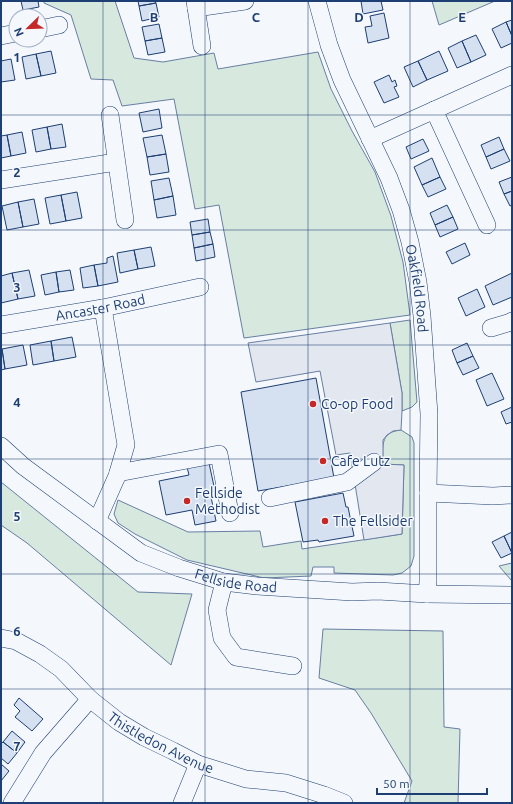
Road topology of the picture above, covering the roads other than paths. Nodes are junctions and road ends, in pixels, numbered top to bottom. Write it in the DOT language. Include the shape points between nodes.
graph roads {
  1 [pos="245,1"];
  2 [pos="317,1"];
  3 [pos="195,4"];
  4 [pos="59,25"];
  5 [pos="48,27"];
  6 [pos="202,46"];
  7 [pos="512,75"];
  8 [pos="434,110"];
  9 [pos="110,116"];
  10 [pos="370,140"];
  11 [pos="116,162"];
  12 [pos="1,180"];
  13 [pos="125,220"];
  14 [pos="487,225"];
  15 [pos="200,288"];
  16 [pos="103,308"];
  17 [pos="1,325"];
  18 [pos="511,326"];
  19 [pos="491,328"];
  20 [pos="1,446"];
  21 [pos="374,462"];
  22 [pos="118,473"];
  23 [pos="428,493"];
  24 [pos="512,495"];
  25 [pos="270,498"];
  26 [pos="230,513"];
  27 [pos="97,521"];
  28 [pos="224,582"];
  29 [pos="427,594"];
  30 [pos="512,595"];
  31 [pos="1,638"];
  32 [pos="292,666"];
  33 [pos="90,699"];
  34 [pos="198,764"];
  35 [pos="12,803"];
  36 [pos="182,803"];
  37 [pos="344,803"];
  1 -- 3 [label="street"];
  2 -- 10 [label="street, Oakfield Road" via="329,45"];
  3 -- 6 [label="street"];
  4 -- 5 [label="street"];
  7 -- 8 [label="street"];
  8 -- 10 [label="street"];
  8 -- 14 [label="street"];
  9 -- 11 [label="street"];
  10 -- 23 [label="street, Oakfield Road" via="401,210 418,282 429,414"];
  11 -- 12 [label="street"];
  11 -- 13 [label="street"];
  15 -- 16 [label="street, Ancaster Road"];
  16 -- 17 [label="street, Ancaster Road"];
  16 -- 22 [label="street" via="126,445"];
  18 -- 19 [label="street"];
  20 -- 27 [label="street, Fellside Road" via="23,466"];
  21 -- 25 [label="street" via="346,482"];
  22 -- 26 [label="street" via="219,454"];
  22 -- 27 [label="street"];
  23 -- 24 [label="street"];
  23 -- 29 [label="street, Oakfield Road"];
  27 -- 28 [label="street, Fellside Road" via="141,553"];
  28 -- 29 [label="street, Fellside Road" via="257,586"];
  28 -- 32 [label="street" via="217,610 222,638 236,657"];
  29 -- 30 [label="street, Fellside Road"];
  31 -- 33 [label="street, Thistledon Avenue" via="16,641 40,654 61,669"];
  33 -- 34 [label="street, Thistledon Avenue" via="119,722"];
  33 -- 35 [label="street" via="43,753"];
  34 -- 36 [label="street"];
  34 -- 37 [label="street, Thistledon Avenue" via="246,779 286,783"];
}
